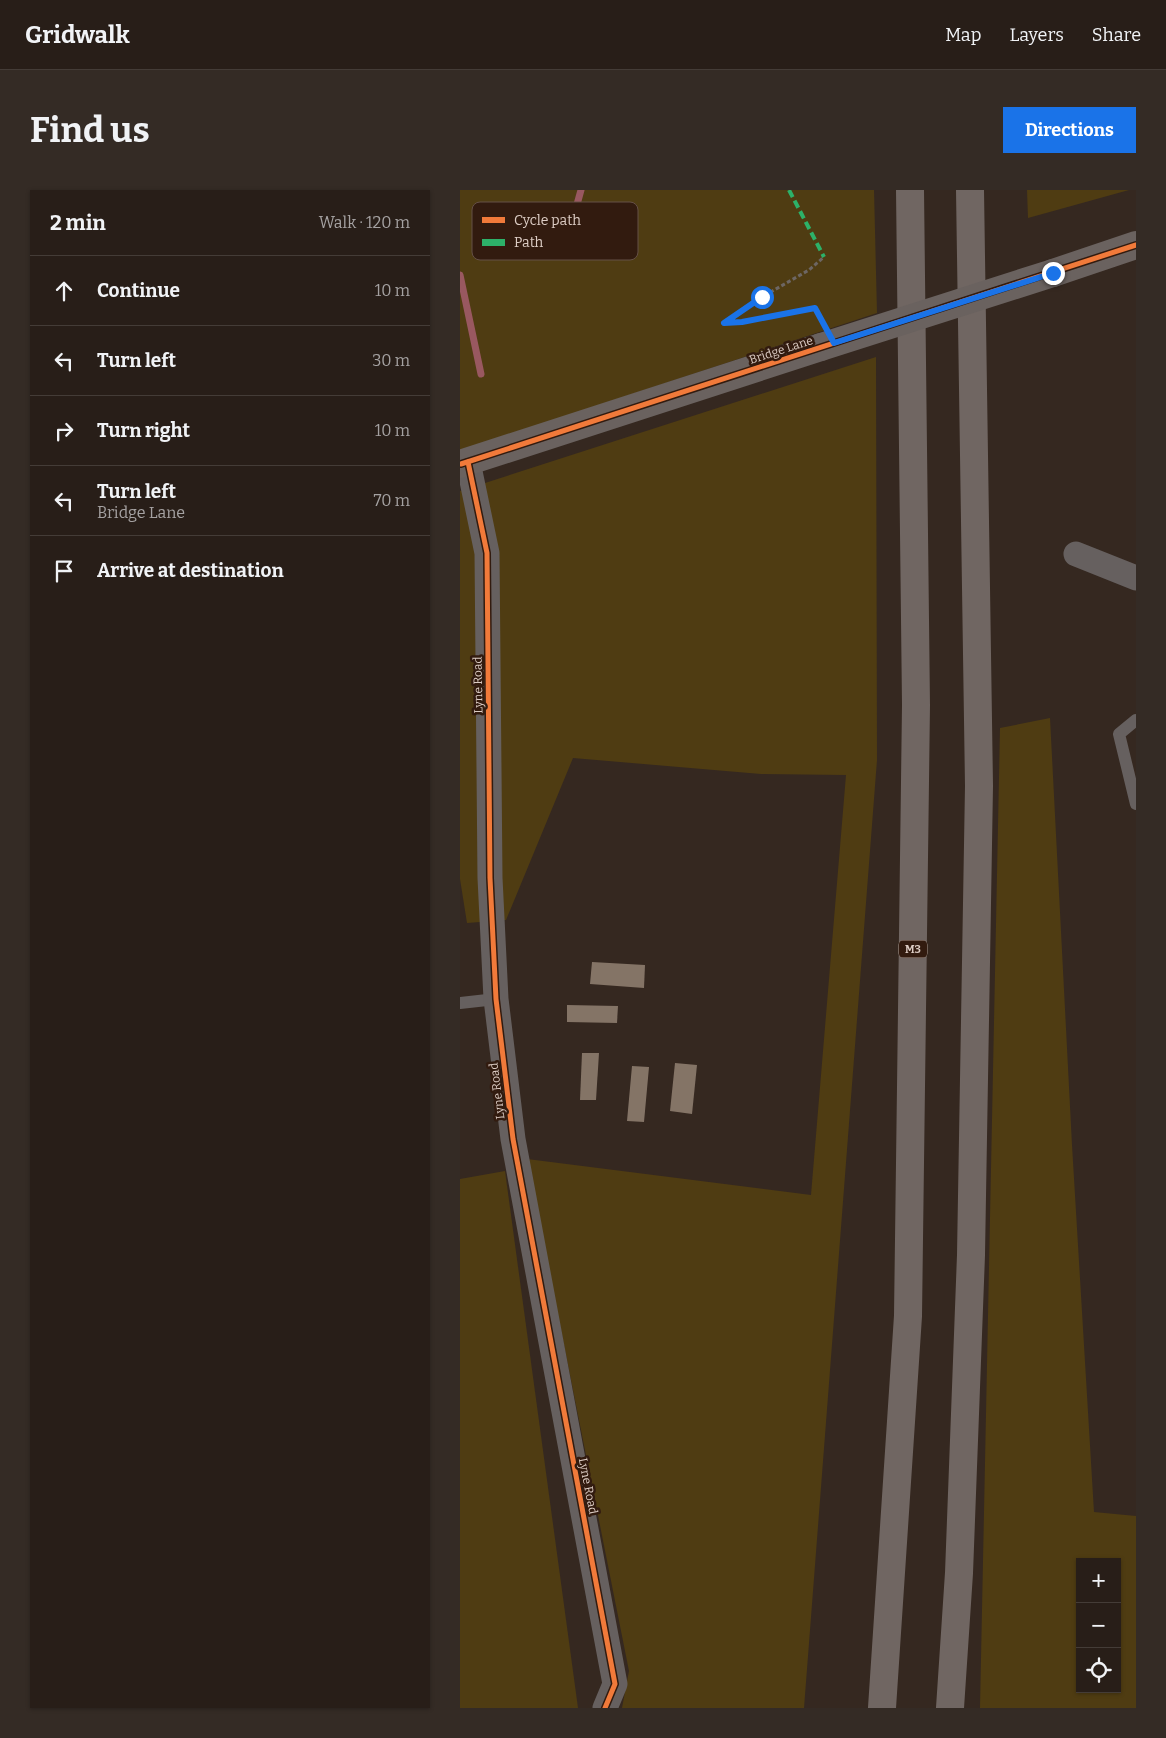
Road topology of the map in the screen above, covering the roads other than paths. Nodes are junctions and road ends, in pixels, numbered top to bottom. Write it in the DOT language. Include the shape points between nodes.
graph roads {
  1 [pos="910,190"];
  2 [pos="970,190"];
  3 [pos="1136,245"];
  4 [pos="464,463"];
  5 [pos="1076,554"];
  6 [pos="1136,578"];
  7 [pos="1136,720"];
  8 [pos="1136,803"];
  9 [pos="496,999"];
  10 [pos="460,1004"];
  11 [pos="605,1708"];
  12 [pos="882,1708"];
  13 [pos="950,1708"];
  1 -- 12 [label="highway, M3" via="916,705 908,1316"];
  2 -- 13 [label="highway" via="979,786 971,1255 959,1573"];
  3 -- 4 [label="street, Bridge Lane, bridge"];
  4 -- 9 [label="street, Lyne Road" via="487,553 490,878"];
  5 -- 6 [label="street"];
  7 -- 8 [label="lane" via="1119,734"];
  9 -- 10 [label="lane"];
  9 -- 11 [label="street, Lyne Road" via="513,1139 615,1684"];
}
